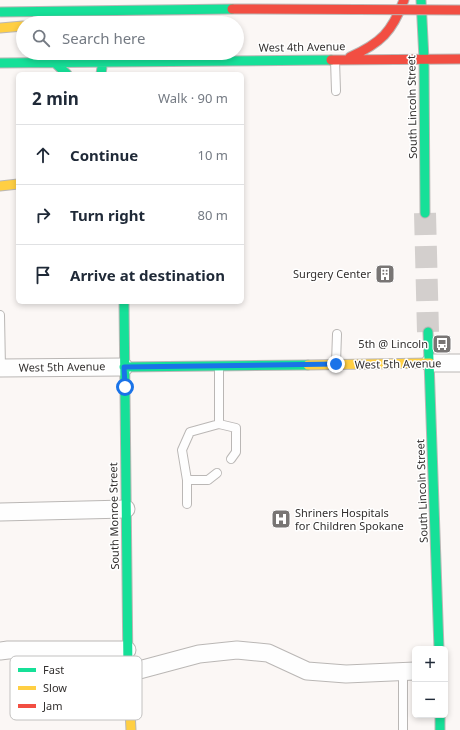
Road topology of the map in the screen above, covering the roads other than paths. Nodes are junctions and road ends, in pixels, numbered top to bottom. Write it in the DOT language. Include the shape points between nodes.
graph roads {
  1 [pos="107,0"];
  2 [pos="120,0"];
  3 [pos="404,0"];
  4 [pos="421,0"];
  5 [pos="224,9"];
  6 [pos="460,10"];
  7 [pos="0,12"];
  8 [pos="106,16"];
  9 [pos="121,16"];
  10 [pos="138,16"];
  11 [pos="16,27"];
  12 [pos="0,28"];
  13 [pos="244,58"];
  14 [pos="335,59"];
  15 [pos="345,59"];
  16 [pos="424,59"];
  17 [pos="460,59"];
  18 [pos="74,60"];
  19 [pos="103,60"];
  20 [pos="121,60"];
  21 [pos="54,62"];
  22 [pos="0,63"];
  23 [pos="65,72"];
  24 [pos="101,72"];
  25 [pos="121,72"];
  26 [pos="336,91"];
  27 [pos="16,184"];
  28 [pos="0,186"];
  29 [pos="425,213"];
  30 [pos="124,304"];
  31 [pos="0,315"];
  32 [pos="428,332"];
  33 [pos="337,334"];
  34 [pos="430,363"];
  35 [pos="460,363"];
  36 [pos="336,364"];
  37 [pos="220,365"];
  38 [pos="124,367"];
  39 [pos="0,368"];
  40 [pos="219,424"];
  41 [pos="231,459"];
  42 [pos="216,473"];
  43 [pos="187,480"];
  44 [pos="187,504"];
  45 [pos="126,509"];
  46 [pos="0,512"];
  47 [pos="439,646"];
  48 [pos="127,650"];
  49 [pos="0,651"];
  50 [pos="127,656"];
  51 [pos="142,669"];
  52 [pos="409,671"];
  53 [pos="440,718"];
  54 [pos="130,720"];
  55 [pos="131,730"];
  56 [pos="403,730"];
  57 [pos="440,730"];
  1 -- 8 [label="main road"];
  2 -- 9 [label="main road"];
  3 -- 15 [label="main road" via="394,26 382,40 371,48"];
  4 -- 16 [label="main road, South Lincoln Street"];
  5 -- 6 [label="main road, bridge"];
  5 -- 7 [label="main road, bridge"];
  5 -- 10 [label="main road, bridge"];
  11 -- 12 [label="main road"];
  13 -- 14 [label="main road, West 4th Avenue"];
  14 -- 15 [label="main road, West 4th Avenue"];
  14 -- 26 [label="lane"];
  15 -- 16 [label="main road, West 4th Avenue"];
  16 -- 17 [label="main road, West 4th Avenue"];
  16 -- 29 [label="main road, South Lincoln Street"];
  18 -- 21 [label="main road, West 4th Avenue"];
  19 -- 24 [label="main road"];
  20 -- 25 [label="main road"];
  21 -- 22 [label="main road, West 4th Avenue"];
  21 -- 23 [label="main road"];
  27 -- 28 [label="main road"];
  30 -- 38 [label="main road, South Monroe Street"];
  31 -- 39 [label="lane"];
  32 -- 34 [label="main road, South Lincoln Street"];
  33 -- 36 [label="lane"];
  34 -- 35 [label="street, West 5th Avenue"];
  34 -- 36 [label="main road, West 5th Avenue"];
  34 -- 47 [label="main road, South Lincoln Street"];
  36 -- 37 [label="main road, West 5th Avenue"];
  37 -- 38 [label="main road, West 5th Avenue"];
  37 -- 40 [label="lane"];
  38 -- 39 [label="street, West 5th Avenue"];
  38 -- 45 [label="main road, South Monroe Street"];
  40 -- 41 [label="lane" via="236,428 236,452"];
  40 -- 43 [label="lane" via="190,432 182,450"];
  42 -- 43 [label="lane" via="208,480"];
  43 -- 44 [label="lane"];
  45 -- 46 [label="street"];
  45 -- 48 [label="main road, South Monroe Street"];
  48 -- 49 [label="street"];
  48 -- 50 [label="main road, South Monroe Street"];
  51 -- 52 [label="street" via="199,654 237,650 268,653 307,671 346,674"];
  52 -- 56 [label="lane"];
  53 -- 57 [label="main road"];
  54 -- 55 [label="main road, South Monroe Street"];
}
